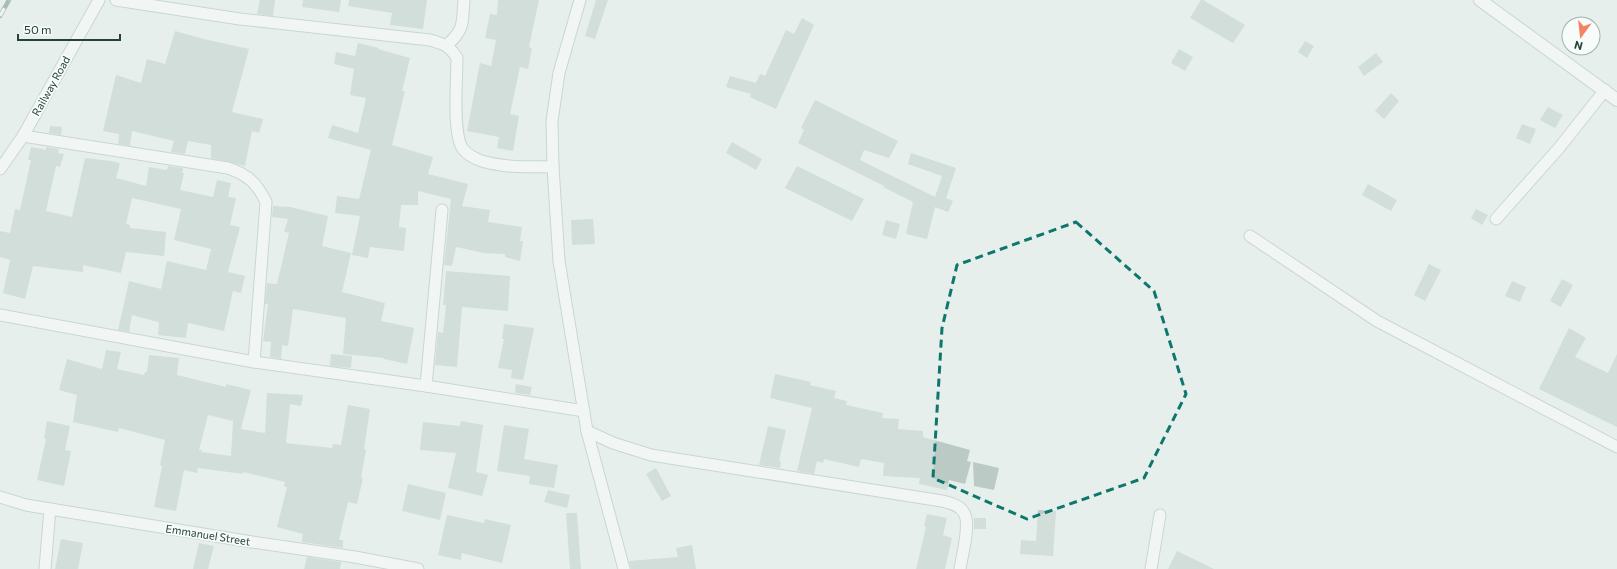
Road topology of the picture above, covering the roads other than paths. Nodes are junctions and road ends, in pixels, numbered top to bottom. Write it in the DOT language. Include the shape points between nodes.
graph roads {
  1 [pos="99,0"];
  2 [pos="116,0"];
  3 [pos="464,0"];
  4 [pos="580,0"];
  5 [pos="1480,0"];
  6 [pos="446,45"];
  7 [pos="1605,90"];
  8 [pos="1617,100"];
  9 [pos="23,136"];
  10 [pos="553,167"];
  11 [pos="0,169"];
  12 [pos="442,210"];
  13 [pos="1496,219"];
  14 [pos="1250,236"];
  15 [pos="0,315"];
  16 [pos="254,362"];
  17 [pos="426,386"];
  18 [pos="584,412"];
  19 [pos="587,431"];
  20 [pos="1617,447"];
  21 [pos="0,497"];
  22 [pos="50,509"];
  23 [pos="1160,515"];
  24 [pos="45,569"];
  25 [pos="418,569"];
  26 [pos="624,569"];
  27 [pos="960,569"];
  28 [pos="1151,569"];
  1 -- 9 [label="street, Railway Road"];
  2 -- 6 [label="street" via="240,18 430,40"];
  3 -- 6 [label="street" via="461,30"];
  4 -- 10 [label="street" via="554,100"];
  5 -- 7 [label="main road"];
  6 -- 10 [label="street" via="457,58 457,131 462,148 471,157 486,163 502,166"];
  7 -- 8 [label="main road"];
  7 -- 13 [label="street" via="1559,148"];
  9 -- 11 [label="street, Railway Road"];
  9 -- 16 [label="street" via="228,168 254,182 266,202"];
  10 -- 18 [label="street" via="559,262"];
  12 -- 17 [label="street"];
  14 -- 20 [label="street" via="1377,321"];
  15 -- 16 [label="street"];
  16 -- 17 [label="street"];
  17 -- 18 [label="street"];
  18 -- 19 [label="street"];
  19 -- 26 [label="street"];
  19 -- 27 [label="street" via="651,456 956,505 964,512 967,522"];
  21 -- 22 [label="street, Emmanuel Street"];
  22 -- 24 [label="street"];
  22 -- 25 [label="street, Emmanuel Street"];
  23 -- 28 [label="street"];
}
